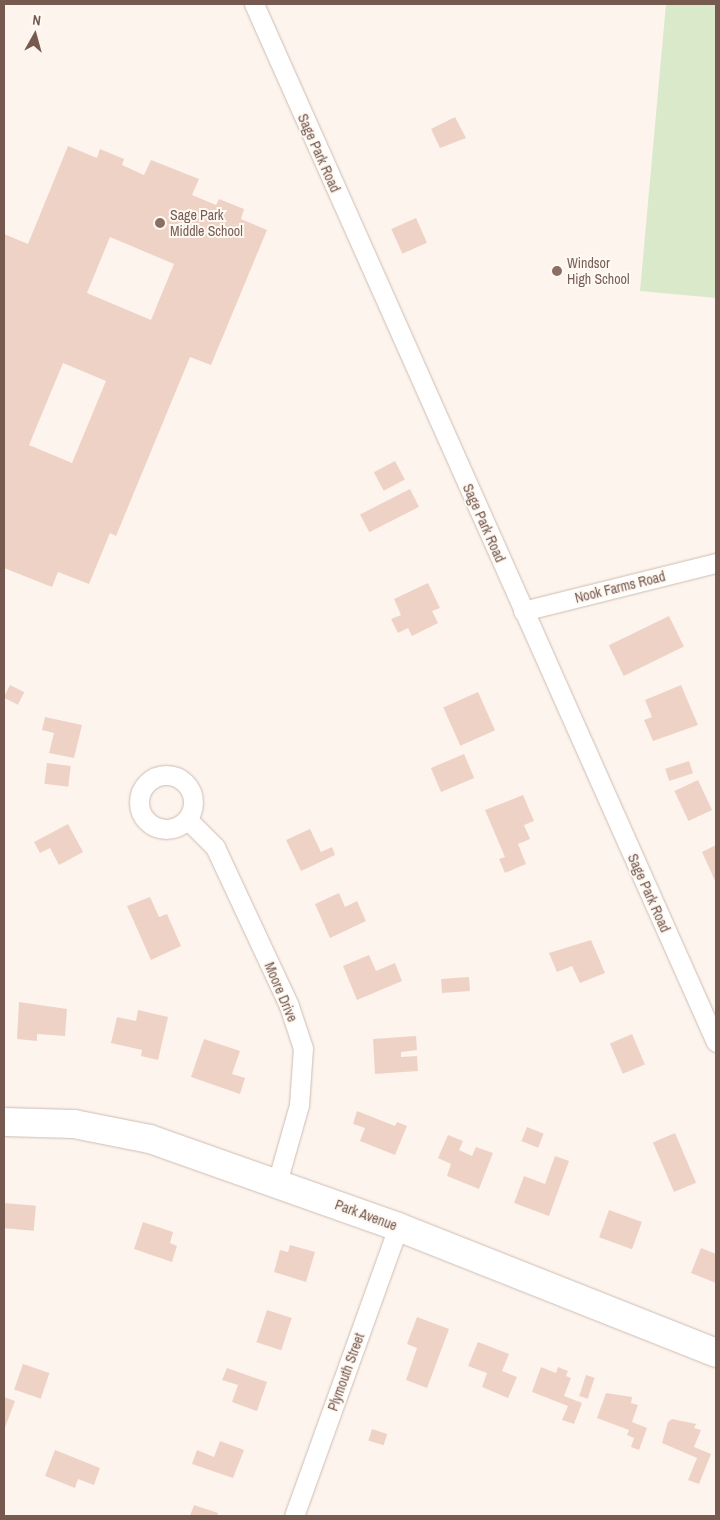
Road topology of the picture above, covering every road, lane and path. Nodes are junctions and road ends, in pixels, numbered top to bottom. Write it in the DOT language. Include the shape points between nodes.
graph roads {
  1 [pos="254,4"];
  2 [pos="716,563"];
  3 [pos="523,611"];
  4 [pos="187,819"];
  5 [pos="716,1042"];
  6 [pos="4,1122"];
  7 [pos="277,1184"];
  8 [pos="398,1227"];
  9 [pos="716,1353"];
  10 [pos="294,1516"];
  1 -- 3 [label="street, Sage Park Road"];
  2 -- 3 [label="street, Nook Farms Road"];
  3 -- 5 [label="street, Sage Park Road"];
  4 -- 7 [label="street, Moore Drive" via="216,847 289,1006 303,1048 299,1105"];
  6 -- 7 [label="main road, Park Avenue" via="74,1124 150,1139"];
  7 -- 8 [label="main road, Park Avenue"];
  8 -- 9 [label="main road, Park Avenue"];
  8 -- 10 [label="street, Plymouth Street"];
}
